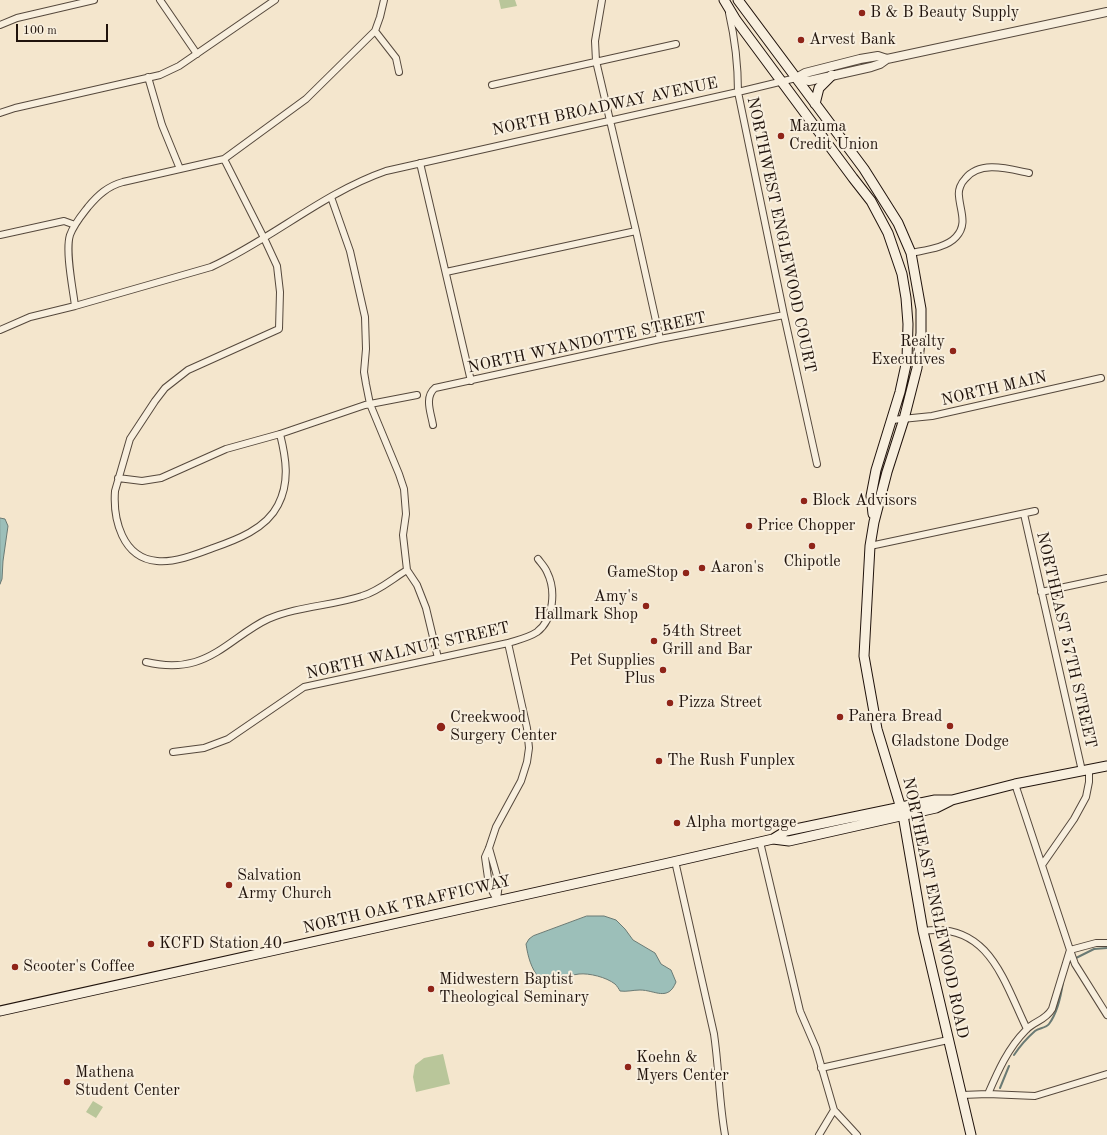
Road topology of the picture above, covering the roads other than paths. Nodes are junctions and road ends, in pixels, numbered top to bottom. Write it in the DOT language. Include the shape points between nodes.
graph roads {
  1 [pos="94,0"];
  2 [pos="160,0"];
  3 [pos="275,0"];
  4 [pos="384,0"];
  5 [pos="602,0"];
  6 [pos="724,0"];
  7 [pos="738,0"];
  8 [pos="729,9"];
  9 [pos="1107,12"];
  10 [pos="0,24"];
  11 [pos="375,31"];
  12 [pos="676,44"];
  13 [pos="197,54"];
  14 [pos="887,59"];
  15 [pos="596,61"];
  16 [pos="399,72"];
  17 [pos="832,75"];
  18 [pos="148,77"];
  19 [pos="796,78"];
  20 [pos="782,81"];
  21 [pos="492,85"];
  22 [pos="738,92"];
  23 [pos="815,104"];
  24 [pos="0,113"];
  25 [pos="610,121"];
  26 [pos="224,158"];
  27 [pos="420,163"];
  28 [pos="180,169"];
  29 [pos="1029,173"];
  30 [pos="331,197"];
  31 [pos="74,225"];
  32 [pos="636,231"];
  33 [pos="0,235"];
  34 [pos="264,238"];
  35 [pos="911,253"];
  36 [pos="446,272"];
  37 [pos="75,306"];
  38 [pos="784,316"];
  39 [pos="0,330"];
  40 [pos="660,339"];
  41 [pos="1102,378"];
  42 [pos="471,381"];
  43 [pos="417,395"];
  44 [pos="370,404"];
  45 [pos="904,419"];
  46 [pos="892,420"];
  47 [pos="434,425"];
  48 [pos="280,434"];
  49 [pos="817,464"];
  50 [pos="118,478"];
  51 [pos="1035,512"];
  52 [pos="1024,514"];
  53 [pos="874,522"];
  54 [pos="870,546"];
  55 [pos="538,559"];
  56 [pos="407,570"];
  57 [pos="1107,578"];
  58 [pos="1042,592"];
  59 [pos="508,643"];
  60 [pos="438,658"];
  61 [pos="146,662"];
  62 [pos="173,752"];
  63 [pos="1107,766"];
  64 [pos="1086,770"];
  65 [pos="1015,784"];
  66 [pos="902,811"];
  67 [pos="760,842"];
  68 [pos="490,848"];
  69 [pos="675,861"];
  70 [pos="1042,865"];
  71 [pos="498,900"];
  72 [pos="923,931"];
  73 [pos="1107,944"];
  74 [pos="1070,950"];
  75 [pos="0,1011"];
  76 [pos="1107,1015"];
  77 [pos="1026,1029"];
  78 [pos="948,1040"];
  79 [pos="821,1068"];
  80 [pos="1107,1074"];
  81 [pos="988,1094"];
  82 [pos="962,1095"];
  83 [pos="834,1110"];
  84 [pos="725,1135"];
  85 [pos="819,1135"];
  86 [pos="857,1135"];
  87 [pos="971,1135"];
  1 -- 10 [label="street"];
  2 -- 13 [label="street"];
  3 -- 13 [label="street"];
  4 -- 11 [label="street"];
  5 -- 15 [label="street" via="594,41"];
  6 -- 8 [label="main road, NORTHEAST ENGLEWOOD ROAD"];
  7 -- 19 [label="main road, NORTHEAST ENGLEWOOD ROAD"];
  8 -- 20 [label="main road, NORTHEAST ENGLEWOOD ROAD"];
  8 -- 22 [label="street, NORTHWEST ENGLEWOOD COURT" via="738,68"];
  9 -- 14 [label="street, NORTH BROADWAY AVENUE"];
  11 -- 16 [label="street" via="396,58"];
  11 -- 26 [label="street" via="306,99"];
  12 -- 15 [label="street"];
  13 -- 18 [label="street" via="172,70"];
  14 -- 17 [label="street, NORTH BROADWAY AVENUE" via="871,68"];
  14 -- 19 [label="street, NORTH BROADWAY AVENUE" via="878,56 860,59 805,73"];
  15 -- 21 [label="street"];
  15 -- 25 [label="street"];
  17 -- 19 [label="street, NORTH BROADWAY AVENUE" via="809,81"];
  17 -- 23 [label="main road" via="819,88"];
  18 -- 24 [label="street"];
  18 -- 28 [label="street" via="162,125"];
  19 -- 20 [label="street, NORTH BROADWAY AVENUE"];
  19 -- 23 [label="main road, NORTHEAST ENGLEWOOD ROAD"];
  20 -- 22 [label="street, NORTH BROADWAY AVENUE"];
  20 -- 46 [label="main road, NORTHEAST ENGLEWOOD ROAD" via="872,201 888,233 902,274 908,324 907,360"];
  22 -- 25 [label="street, NORTH BROADWAY AVENUE"];
  22 -- 38 [label="street, NORTHWEST ENGLEWOOD COURT"];
  23 -- 35 [label="main road, NORTHEAST ENGLEWOOD ROAD" via="887,203"];
  25 -- 27 [label="street, NORTH BROADWAY AVENUE"];
  25 -- 32 [label="street"];
  26 -- 28 [label="street"];
  26 -- 34 [label="street"];
  27 -- 30 [label="street, NORTH BROADWAY AVENUE" via="369,177"];
  27 -- 36 [label="street"];
  28 -- 31 [label="street" via="112,186 93,201"];
  29 -- 35 [label="street" via="992,167 971,173 959,189 963,222 956,238 946,244"];
  30 -- 34 [label="street, NORTH BROADWAY AVENUE"];
  30 -- 44 [label="street" via="350,250 365,317 364,372"];
  31 -- 33 [label="street" via="64,220"];
  31 -- 37 [label="street" via="69,253"];
  32 -- 36 [label="street"];
  32 -- 40 [label="street"];
  34 -- 37 [label="street, NORTH BROADWAY AVENUE" via="211,267"];
  34 -- 50 [label="street" via="277,266 279,328 188,370 165,388 130,438"];
  35 -- 45 [label="main road, NORTHEAST ENGLEWOOD ROAD" via="921,309 921,332 917,368"];
  36 -- 42 [label="street"];
  37 -- 39 [label="street, NORTH BROADWAY AVENUE" via="30,317"];
  38 -- 40 [label="street, NORTH WYANDOTTE STREET"];
  38 -- 49 [label="street, NORTHWEST ENGLEWOOD COURT"];
  40 -- 42 [label="street, NORTH WYANDOTTE STREET"];
  41 -- 45 [label="street, NORTH MAIN" via="932,416"];
  42 -- 47 [label="street, NORTH WYANDOTTE STREET" via="435,388 432,391 428,401"];
  43 -- 44 [label="street"];
  44 -- 48 [label="street"];
  44 -- 56 [label="street" via="404,489 406,514 403,535"];
  45 -- 46 [label="street, NORTH MAIN"];
  45 -- 53 [label="main road, NORTHEAST ENGLEWOOD ROAD" via="886,472"];
  46 -- 53 [label="main road, NORTHEAST ENGLEWOOD ROAD" via="876,470 871,496"];
  48 -- 50 [label="street" via="226,449 161,478 142,481"];
  48 -- 50 [label="street" via="286,458 285,483 272,514 266,522 242,536 196,554 155,561 143,558 130,548 123,538 116,512 115,490"];
  51 -- 52 [label="street"];
  52 -- 54 [label="street"];
  52 -- 58 [label="street, NORTHEAST 57TH STREET"];
  53 -- 54 [label="main road, NORTHEAST ENGLEWOOD ROAD"];
  54 -- 66 [label="main road, NORTHEAST ENGLEWOOD ROAD" via="864,656 877,729"];
  55 -- 59 [label="street, NORTH WALNUT STREET" via="547,571 551,583 553,597 550,612 537,632"];
  56 -- 60 [label="street" via="417,585 426,608"];
  56 -- 61 [label="street" via="379,589 361,597 269,619 201,660 174,666"];
  57 -- 58 [label="street"];
  58 -- 64 [label="street, NORTHEAST 57TH STREET"];
  59 -- 60 [label="street, NORTH WALNUT STREET"];
  59 -- 68 [label="street" via="529,748 521,781 496,827"];
  60 -- 62 [label="street, NORTH WALNUT STREET" via="304,687 228,739 204,748"];
  63 -- 64 [label="main road, NORTH OAK TRAFFICWAY"];
  64 -- 65 [label="main road, NORTH OAK TRAFFICWAY"];
  64 -- 70 [label="street, NORTHEAST 57TH STREET" via="1089,782 1086,797"];
  65 -- 66 [label="main road, NORTH OAK TRAFFICWAY" via="952,800 935,800"];
  65 -- 70 [label="street"];
  66 -- 67 [label="main road, NORTH OAK TRAFFICWAY" via="786,831 773,839"];
  66 -- 72 [label="main road, NORTHEAST ENGLEWOOD ROAD"];
  67 -- 69 [label="main road, NORTH OAK TRAFFICWAY"];
  67 -- 79 [label="street" via="800,1012 816,1048"];
  68 -- 71 [label="street" via="499,884"];
  68 -- 71 [label="street" via="485,857 489,885"];
  69 -- 71 [label="main road, NORTH OAK TRAFFICWAY"];
  69 -- 84 [label="street" via="714,1034"];
  70 -- 74 [label="street"];
  71 -- 75 [label="main road, NORTH OAK TRAFFICWAY"];
  72 -- 77 [label="street" via="943,929 958,932 987,952 998,969"];
  72 -- 78 [label="main road, NORTHEAST ENGLEWOOD ROAD"];
  73 -- 74 [label="street" via="1096,943"];
  74 -- 76 [label="street" via="1075,964"];
  74 -- 77 [label="street" via="1052,1009 1048,1016"];
  77 -- 81 [label="street" via="1007,1054"];
  78 -- 79 [label="street"];
  78 -- 82 [label="main road, NORTHEAST ENGLEWOOD ROAD"];
  79 -- 83 [label="street"];
  80 -- 81 [label="street" via="1035,1096"];
  81 -- 82 [label="street"];
  82 -- 87 [label="main road, NORTHEAST ENGLEWOOD ROAD"];
  83 -- 85 [label="street"];
  83 -- 86 [label="street"];
}
